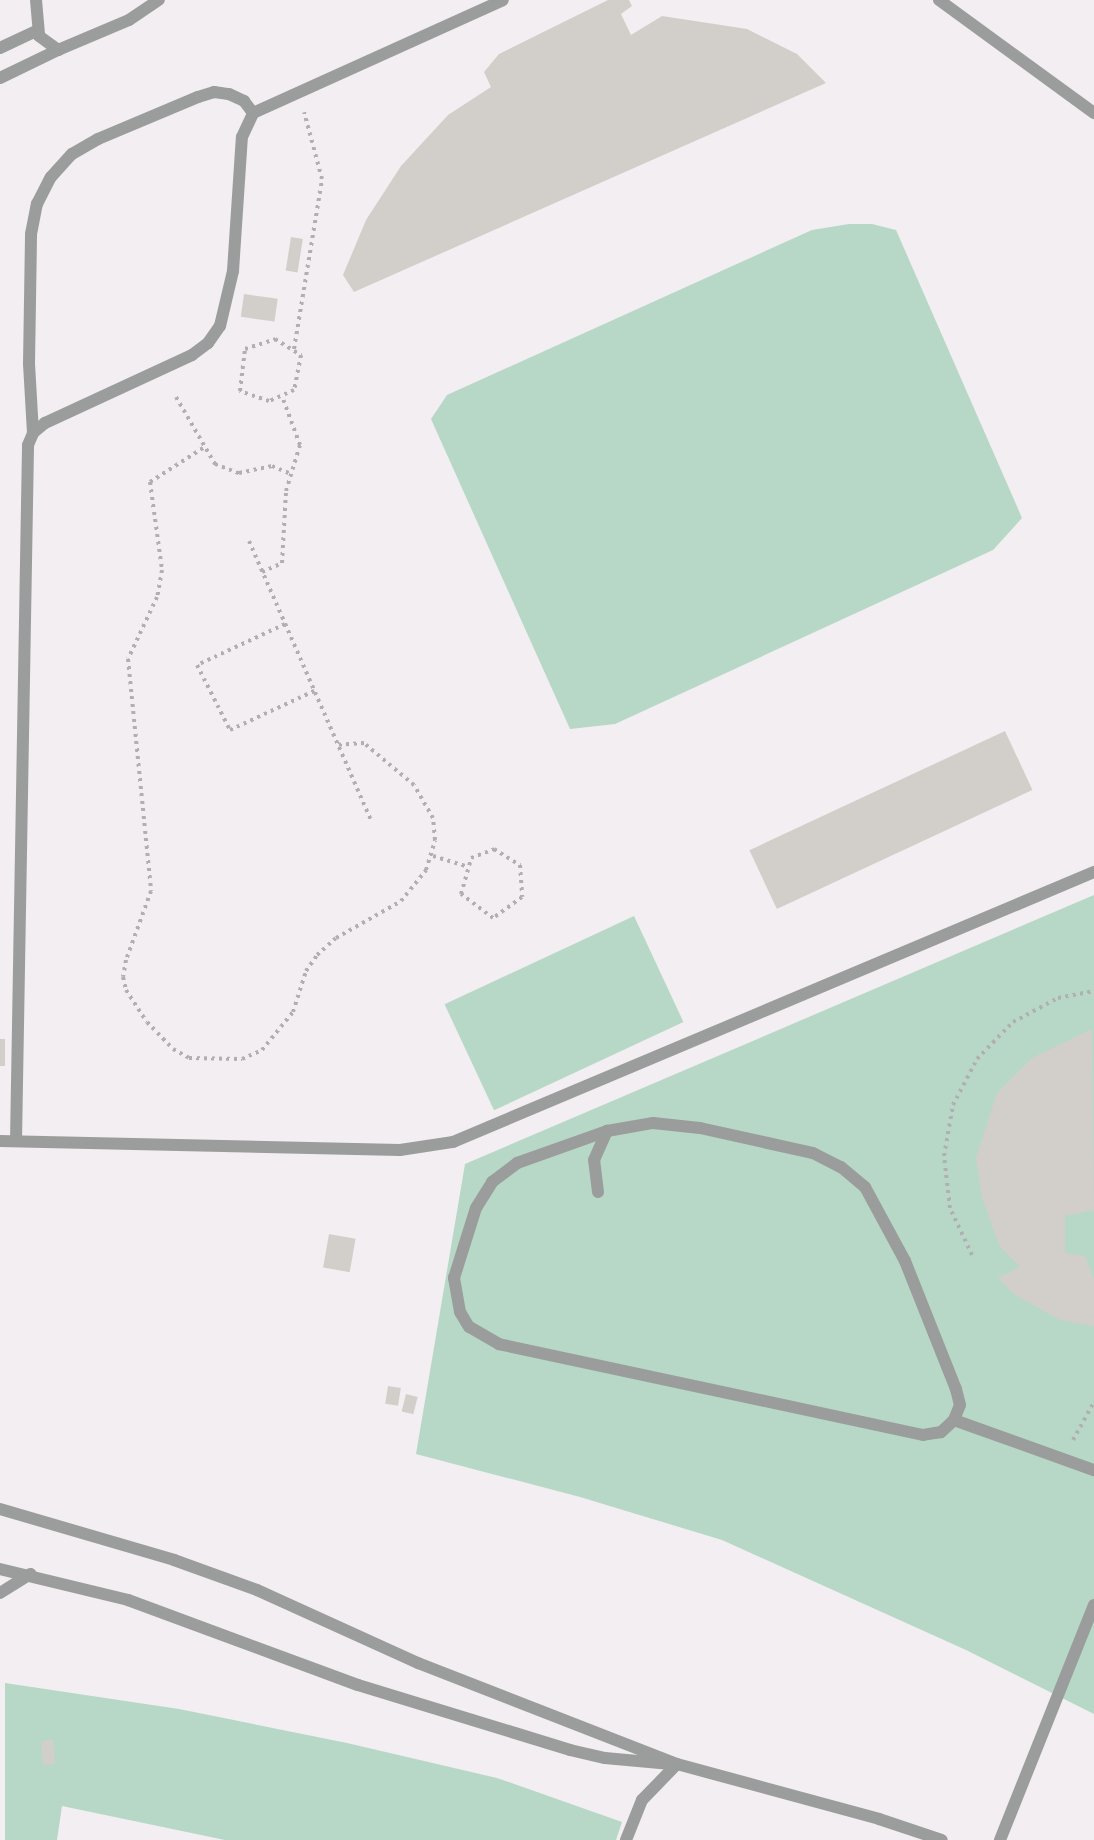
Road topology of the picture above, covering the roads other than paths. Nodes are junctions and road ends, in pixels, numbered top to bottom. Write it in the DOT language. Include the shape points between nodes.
graph roads {
  1 [pos="36,0"];
  2 [pos="159,0"];
  3 [pos="470,0"];
  4 [pos="502,0"];
  5 [pos="939,0"];
  6 [pos="468,15"];
  7 [pos="38,30"];
  8 [pos="0,48"];
  9 [pos="58,50"];
  10 [pos="0,78"];
  11 [pos="253,113"];
  12 [pos="1094,113"];
  13 [pos="33,433"];
  14 [pos="1094,872"];
  15 [pos="607,1131"];
  16 [pos="0,1141"];
  17 [pos="16,1141"];
  18 [pos="598,1192"];
  19 [pos="954,1420"];
  20 [pos="1094,1470"];
  21 [pos="2,1508"];
  22 [pos="0,1569"];
  23 [pos="31,1575"];
  24 [pos="0,1593"];
  25 [pos="1094,1605"];
  26 [pos="677,1764"];
  27 [pos="627,1840"];
  28 [pos="942,1840"];
  29 [pos="1000,1840"];
  1 -- 7 [label="street"];
  2 -- 9 [label="street" via="129,20"];
  3 -- 6 [label="street"];
  4 -- 6 [label="street"];
  5 -- 12 [label="street"];
  6 -- 11 [label="street"];
  7 -- 8 [label="street"];
  7 -- 9 [label="street" via="44,43"];
  9 -- 10 [label="street"];
  11 -- 13 [label="street" via="242,137 233,270 220,326 208,343 192,355 59,416"];
  11 -- 13 [label="street" via="244,101 213,92 98,139 72,154 51,177 37,204 31,234 29,364"];
  13 -- 17 [label="street" via="27,459"];
  14 -- 17 [label="street" via="453,1142 400,1150"];
  15 -- 18 [label="street" via="594,1160"];
  15 -- 19 [label="street" via="654,1123 700,1128 813,1153 857,1181 882,1214 905,1261 956,1389 960,1405"];
  15 -- 19 [label="street" via="517,1163 483,1194 454,1278 460,1312 469,1327 499,1344 923,1435 941,1432"];
  16 -- 17 [label="street"];
  19 -- 20 [label="street"];
  21 -- 26 [label="street" via="174,1560 246,1587 418,1663"];
  22 -- 23 [label="street"];
  23 -- 24 [label="street"];
  23 -- 26 [label="street" via="128,1600 348,1682 570,1750 632,1762"];
  25 -- 29 [label="street"];
  26 -- 27 [label="street" via="642,1800"];
  26 -- 28 [label="street"];
}
